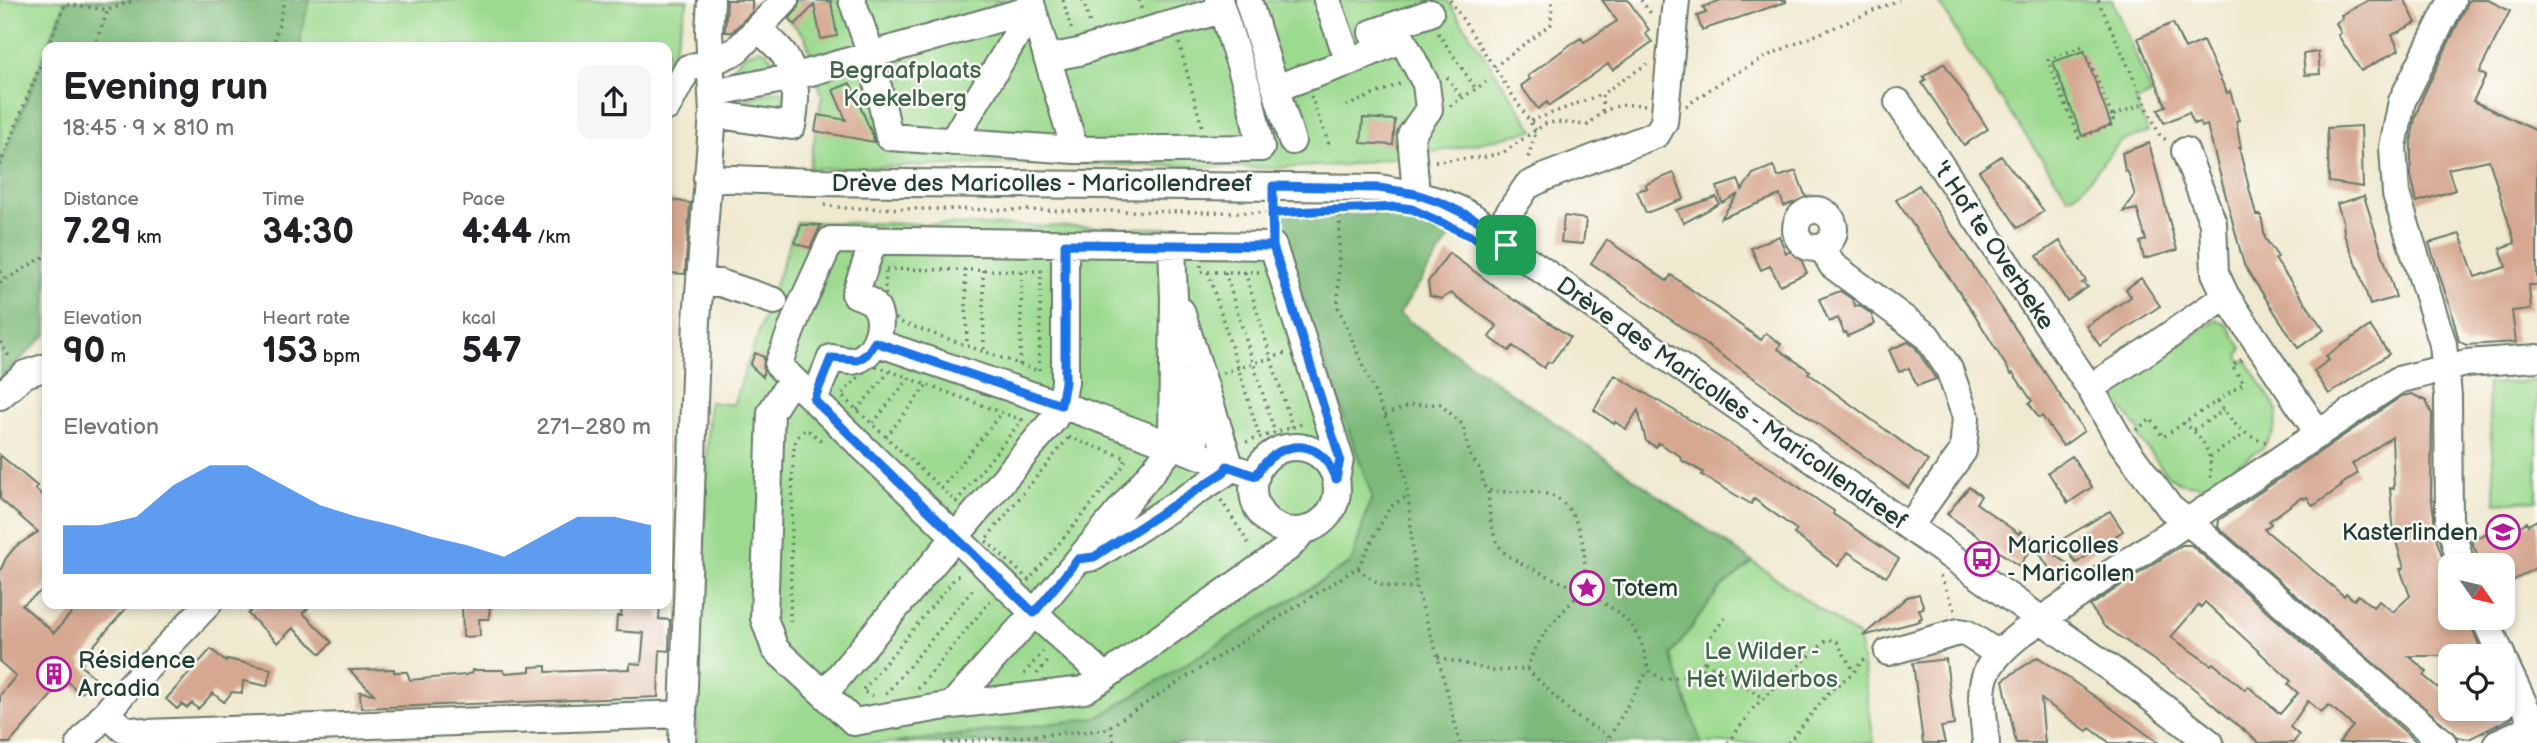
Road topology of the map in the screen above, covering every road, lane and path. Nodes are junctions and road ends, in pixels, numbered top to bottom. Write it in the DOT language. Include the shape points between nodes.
graph roads {
  1 [pos="135,0"];
  2 [pos="285,0"];
  3 [pos="711,0"];
  4 [pos="785,0"];
  5 [pos="852,0"];
  6 [pos="1063,0"];
  7 [pos="1248,0"];
  8 [pos="1327,0"];
  9 [pos="1552,0"];
  10 [pos="1676,0"];
  11 [pos="1899,0"];
  12 [pos="2098,0"];
  13 [pos="2452,0"];
  14 [pos="1026,3"];
  15 [pos="1220,5"];
  16 [pos="108,10"];
  17 [pos="1438,13"];
  18 [pos="1173,24"];
  19 [pos="758,28"];
  20 [pos="1074,40"];
  21 [pos="50,42"];
  22 [pos="96,42"];
  23 [pos="274,42"];
  24 [pos="1389,45"];
  25 [pos="1671,48"];
  26 [pos="1345,53"];
  27 [pos="871,54"];
  28 [pos="1047,58"];
  29 [pos="710,62"];
  30 [pos="42,63"];
  31 [pos="1494,67"];
  32 [pos="1291,76"];
  33 [pos="793,77"];
  34 [pos="1486,82"];
  35 [pos="1476,89"];
  36 [pos="1602,94"];
  37 [pos="672,98"];
  38 [pos="1898,102"];
  39 [pos="2145,103"];
  40 [pos="713,104"];
  41 [pos="1346,106"];
  42 [pos="1657,106"];
  43 [pos="1429,109"];
  44 [pos="1682,109"];
  45 [pos="1602,111"];
  46 [pos="2112,116"];
  47 [pos="1531,121"];
  48 [pos="952,142"];
  49 [pos="1330,146"];
  50 [pos="1204,149"];
  51 [pos="1075,150"];
  52 [pos="2185,151"];
  53 [pos="0,165"];
  54 [pos="707,178"];
  55 [pos="1416,194"];
  56 [pos="819,201"];
  57 [pos="1340,204"];
  58 [pos="1352,210"];
  59 [pos="1340,211"];
  60 [pos="1272,213"];
  61 [pos="1494,234"];
  62 [pos="874,240"];
  63 [pos="1065,244"];
  64 [pos="1172,245"];
  65 [pos="1273,246"];
  66 [pos="1822,247"];
  67 [pos="42,258"];
  68 [pos="1201,258"];
  69 [pos="965,270"];
  70 [pos="983,270"];
  71 [pos="1022,270"];
  72 [pos="0,271"];
  73 [pos="1208,272"];
  74 [pos="1225,272"];
  75 [pos="1245,272"];
  76 [pos="1263,272"];
  77 [pos="5,279"];
  78 [pos="0,283"];
  79 [pos="700,284"];
  80 [pos="2226,296"];
  81 [pos="1174,299"];
  82 [pos="787,306"];
  83 [pos="1284,341"];
  84 [pos="875,342"];
  85 [pos="967,345"];
  86 [pos="2260,347"];
  87 [pos="984,352"];
  88 [pos="1270,358"];
  89 [pos="2537,358"];
  90 [pos="1253,364"];
  91 [pos="1020,365"];
  92 [pos="2446,367"];
  93 [pos="1238,368"];
  94 [pos="42,369"];
  95 [pos="1200,371"];
  96 [pos="889,372"];
  97 [pos="792,379"];
  98 [pos="909,379"];
  99 [pos="927,385"];
  100 [pos="2090,388"];
  101 [pos="0,396"];
  102 [pos="814,400"];
  103 [pos="2217,400"];
  104 [pos="1061,405"];
  105 [pos="857,410"];
  106 [pos="2224,410"];
  107 [pos="1002,412"];
  108 [pos="1385,415"];
  109 [pos="1309,422"];
  110 [pos="2183,423"];
  111 [pos="872,424"];
  112 [pos="1292,427"];
  113 [pos="2194,430"];
  114 [pos="1275,433"];
  115 [pos="2319,433"];
  116 [pos="2245,434"];
  117 [pos="886,437"];
  118 [pos="1075,438"];
  119 [pos="1260,438"];
  120 [pos="2121,442"];
  121 [pos="825,444"];
  122 [pos="2274,446"];
  123 [pos="1206,453"];
  124 [pos="2210,457"];
  125 [pos="679,476"];
  126 [pos="1256,476"];
  127 [pos="1336,479"];
  128 [pos="2209,488"];
  129 [pos="941,489"];
  130 [pos="1488,490"];
  131 [pos="1408,495"];
  132 [pos="2187,522"];
  133 [pos="1909,527"];
  134 [pos="1303,531"];
  135 [pos="956,538"];
  136 [pos="2458,553"];
  137 [pos="1257,558"];
  138 [pos="1078,559"];
  139 [pos="1357,567"];
  140 [pos="961,576"];
  141 [pos="1416,587"];
  142 [pos="975,588"];
  143 [pos="1582,591"];
  144 [pos="990,601"];
  145 [pos="203,609"];
  146 [pos="1034,613"];
  147 [pos="1725,618"];
  148 [pos="2042,620"];
  149 [pos="789,626"];
  150 [pos="1037,642"];
  151 [pos="1045,649"];
  152 [pos="1888,652"];
  153 [pos="1997,653"];
  154 [pos="1438,657"];
  155 [pos="1704,661"];
  156 [pos="1527,669"];
  157 [pos="1648,670"];
  158 [pos="1721,672"];
  159 [pos="1854,672"];
  160 [pos="1702,674"];
  161 [pos="1102,679"];
  162 [pos="1031,681"];
  163 [pos="1017,683"];
  164 [pos="2515,685"];
  165 [pos="929,690"];
  166 [pos="895,693"];
  167 [pos="824,694"];
  168 [pos="885,694"];
  169 [pos="1764,698"];
  170 [pos="952,705"];
  171 [pos="106,713"];
  172 [pos="683,714"];
  173 [pos="1110,726"];
  174 [pos="2536,729"];
  175 [pos="1608,736"];
  176 [pos="1458,742"];
  177 [pos="80,743"];
  178 [pos="682,743"];
  179 [pos="944,743"];
  180 [pos="1114,743"];
  181 [pos="1606,743"];
  182 [pos="1728,743"];
  183 [pos="1788,743"];
  184 [pos="1986,743"];
  185 [pos="2210,743"];
  186 [pos="2443,743"];
  187 [pos="2497,743"];
  1 -- 16 [label="path"];
  2 -- 23 [label="path"];
  3 -- 29 [label="street"];
  4 -- 19 [label="street"];
  5 -- 27 [label="street"];
  6 -- 20 [label="path"];
  7 -- 32 [label="street" via="1297,138"];
  8 -- 26 [label="street"];
  9 -- 31 [label="path" via="1551,24"];
  10 -- 25 [label="street"];
  11 -- 44 [label="path" via="1769,55"];
  12 -- 39 [label="path"];
  13 -- 92 [label="street" via="2402,101 2393,147 2396,194"];
  14 -- 27 [label="street"];
  14 -- 28 [label="street"];
  14 -- 48 [label="street"];
  15 -- 18 [label="street"];
  15 -- 50 [label="street" via="1249,93 1261,148"];
  16 -- 21 [label="path" via="65,5"];
  16 -- 22 [label="path"];
  17 -- 26 [label="street"];
  17 -- 31 [label="path"];
  17 -- 35 [label="path"];
  18 -- 28 [label="street"];
  18 -- 50 [label="path" via="1205,136"];
  19 -- 29 [label="street" via="736,51"];
  19 -- 33 [label="street" via="785,56"];
  24 -- 26 [label="street"];
  24 -- 41 [label="path" via="1402,85"];
  24 -- 43 [label="street" via="1402,39 1426,84"];
  25 -- 36 [label="path"];
  25 -- 61 [label="street" via="1664,122 1657,134 1527,186"];
  26 -- 32 [label="street"];
  27 -- 33 [label="street"];
  27 -- 48 [label="street" via="889,137"];
  28 -- 51 [label="street"];
  29 -- 37 [label="street" via="688,68"];
  29 -- 40 [label="street"];
  30 -- 53 [label="path"];
  31 -- 47 [label="path"];
  32 -- 49 [label="path"];
  33 -- 40 [label="street"];
  33 -- 40 [label="street" via="792,126"];
  34 -- 35 [label="path"];
  35 -- 43 [label="path" via="1452,105"];
  36 -- 45 [label="path"];
  36 -- 47 [label="path"];
  38 -- 100 [label="street, 't Hof te Overbeke"];
  39 -- 46 [label="path"];
  39 -- 52 [label="path" via="2160,136"];
  40 -- 54 [label="street"];
  42 -- 45 [label="path" via="1625,104"];
  43 -- 55 [label="street" via="1412,135"];
  45 -- 47 [label="path" via="1588,125 1555,122 1536,131"];
  46 -- 46 [label="path" via="2083,46 2048,60 2079,138 2114,124"];
  48 -- 51 [label="street"];
  50 -- 51 [label="street"];
  52 -- 80 [label="street" via="2213,223 2215,273"];
  54 -- 55 [label="street, Drève des Maricolles - Maricollendreef" via="1359,187"];
  54 -- 79 [label="street"];
  55 -- 61 [label="street, Drève des Maricolles - Maricollendreef" via="1481,222"];
  56 -- 60 [label="path" via="833,208"];
  57 -- 59 [label="path"];
  58 -- 59 [label="path"];
  59 -- 60 [label="path"];
  59 -- 108 [label="path" via="1338,307"];
  60 -- 65 [label="path"];
  61 -- 133 [label="street, Drève des Maricolles - Maricollendreef"];
  62 -- 63 [label="street"];
  62 -- 82 [label="street" via="831,240"];
  62 -- 84 [label="street" via="855,294 872,302 878,315 880,331"];
  63 -- 64 [label="street"];
  63 -- 104 [label="street"];
  64 -- 65 [label="street"];
  64 -- 81 [label="street"];
  65 -- 127 [label="street" via="1340,459"];
  66 -- 133 [label="street" via="1832,265 1927,336 1949,369 1966,417 1963,451"];
  67 -- 77 [label="path"];
  68 -- 73 [label="path" via="1201,272"];
  69 -- 70 [label="path"];
  69 -- 85 [label="path"];
  69 -- 85 [label="path" via="886,269 885,293 900,321"];
  70 -- 71 [label="path"];
  70 -- 87 [label="path"];
  71 -- 91 [label="path"];
  71 -- 91 [label="path" via="1041,271 1039,371"];
  72 -- 77 [label="path"];
  73 -- 74 [label="path"];
  73 -- 93 [label="path"];
  74 -- 75 [label="path"];
  74 -- 90 [label="path"];
  75 -- 76 [label="path"];
  75 -- 88 [label="path"];
  77 -- 78 [label="path"];
  79 -- 82 [label="street" via="720,283"];
  79 -- 125 [label="street"];
  80 -- 86 [label="street"];
  80 -- 100 [label="street"];
  81 -- 95 [label="street"];
  81 -- 123 [label="street" via="1172,433"];
  82 -- 97 [label="street" via="778,365"];
  83 -- 88 [label="path" via="1288,352"];
  84 -- 102 [label="street" via="858,360 831,358"];
  84 -- 104 [label="street"];
  85 -- 87 [label="path"];
  86 -- 103 [label="path" via="2232,366 2244,383"];
  86 -- 115 [label="street"];
  87 -- 91 [label="path"];
  88 -- 90 [label="path"];
  88 -- 112 [label="path"];
  89 -- 92 [label="street"];
  90 -- 93 [label="path"];
  90 -- 114 [label="path"];
  92 -- 115 [label="street" via="2398,380"];
  92 -- 136 [label="street" via="2449,519"];
  93 -- 95 [label="path"];
  93 -- 119 [label="path"];
  94 -- 101 [label="street" via="26,374"];
  95 -- 123 [label="street"];
  96 -- 98 [label="path"];
  96 -- 105 [label="path"];
  96 -- 105 [label="path" via="876,366 866,369 841,395"];
  97 -- 102 [label="street"];
  97 -- 167 [label="street" via="771,412 764,618 775,649"];
  98 -- 99 [label="path"];
  98 -- 111 [label="path"];
  99 -- 107 [label="path"];
  99 -- 117 [label="path"];
  100 -- 120 [label="street, 't Hof te Overbeke"];
  102 -- 135 [label="street"];
  103 -- 106 [label="path"];
  103 -- 110 [label="path"];
  104 -- 123 [label="street"];
  104 -- 135 [label="street"];
  105 -- 111 [label="path"];
  106 -- 113 [label="path"];
  106 -- 116 [label="path"];
  107 -- 129 [label="path"];
  107 -- 129 [label="path" via="1022,420 956,502"];
  108 -- 130 [label="path" via="1411,405 1446,407 1462,424 1470,454"];
  108 -- 131 [label="path" via="1400,451"];
  109 -- 112 [label="path"];
  110 -- 113 [label="path"];
  110 -- 120 [label="path" via="2163,437 2151,419"];
  111 -- 117 [label="path"];
  112 -- 114 [label="path"];
  113 -- 124 [label="path"];
  114 -- 119 [label="path"];
  115 -- 132 [label="street"];
  116 -- 122 [label="path"];
  116 -- 124 [label="path"];
  117 -- 129 [label="path"];
  118 -- 118 [label="path" via="1126,458 1029,580 985,540 1069,437"];
  119 -- 123 [label="path"];
  120 -- 132 [label="street, 't Hof te Overbeke" via="2170,508"];
  121 -- 149 [label="path" via="806,429 795,442"];
  123 -- 126 [label="street"];
  123 -- 137 [label="path"];
  123 -- 138 [label="street" via="1094,557"];
  123 -- 138 [label="street" via="1166,455"];
  124 -- 128 [label="path"];
  125 -- 172 [label="street"];
  126 -- 127 [label="street" via="1272,455 1295,447 1319,454"];
  126 -- 134 [label="street" via="1254,500 1267,520 1282,530"];
  127 -- 134 [label="street" via="1334,507 1325,519"];
  130 -- 143 [label="path" via="1496,539 1503,552"];
  130 -- 143 [label="path" via="1542,492 1566,505 1575,518 1586,556"];
  131 -- 139 [label="path" via="1390,508"];
  131 -- 141 [label="path"];
  132 -- 148 [label="street"];
  132 -- 186 [label="street, 't Hof te Overbeke"];
  133 -- 148 [label="street, Drève des Maricolles - Maricollendreef"];
  134 -- 161 [label="street" via="1289,547"];
  135 -- 146 [label="street"];
  135 -- 167 [label="street"];
  138 -- 146 [label="street"];
  139 -- 141 [label="path" via="1371,581 1394,589"];
  139 -- 173 [label="path"];
  140 -- 168 [label="path" via="862,691 872,696"];
  141 -- 154 [label="path"];
  142 -- 168 [label="path"];
  143 -- 156 [label="path" via="1549,626 1533,649"];
  143 -- 157 [label="path" via="1610,605 1631,624 1644,645"];
  144 -- 165 [label="path" via="916,691"];
  145 -- 171 [label="street"];
  146 -- 161 [label="street"];
  146 -- 170 [label="street"];
  147 -- 155 [label="path" via="1707,641"];
  148 -- 153 [label="street"];
  148 -- 185 [label="street, Drève des Maricolles - Maricollendreef"];
  150 -- 151 [label="path"];
  151 -- 162 [label="path" via="1054,657"];
  151 -- 163 [label="path"];
  152 -- 153 [label="street" via="1959,632"];
  152 -- 159 [label="path" via="1862,661"];
  153 -- 184 [label="street" via="1982,681"];
  154 -- 156 [label="path" via="1493,671"];
  154 -- 176 [label="path"];
  155 -- 158 [label="path"];
  155 -- 160 [label="path"];
  156 -- 175 [label="path" via="1575,716"];
  157 -- 160 [label="path" via="1662,679"];
  157 -- 175 [label="path"];
  158 -- 160 [label="path"];
  158 -- 169 [label="path"];
  159 -- 169 [label="path" via="1837,642 1828,639"];
  159 -- 183 [label="path" via="1830,691"];
  161 -- 170 [label="street" via="1083,690"];
  164 -- 174 [label="street"];
  166 -- 168 [label="path"];
  167 -- 170 [label="street" via="854,722"];
  169 -- 182 [label="path"];
  171 -- 172 [label="street" via="122,728 146,733"];
  171 -- 177 [label="street"];
  172 -- 178 [label="street"];
  173 -- 179 [label="path"];
  173 -- 180 [label="path"];
  174 -- 187 [label="street"];
  175 -- 181 [label="path"];
}
